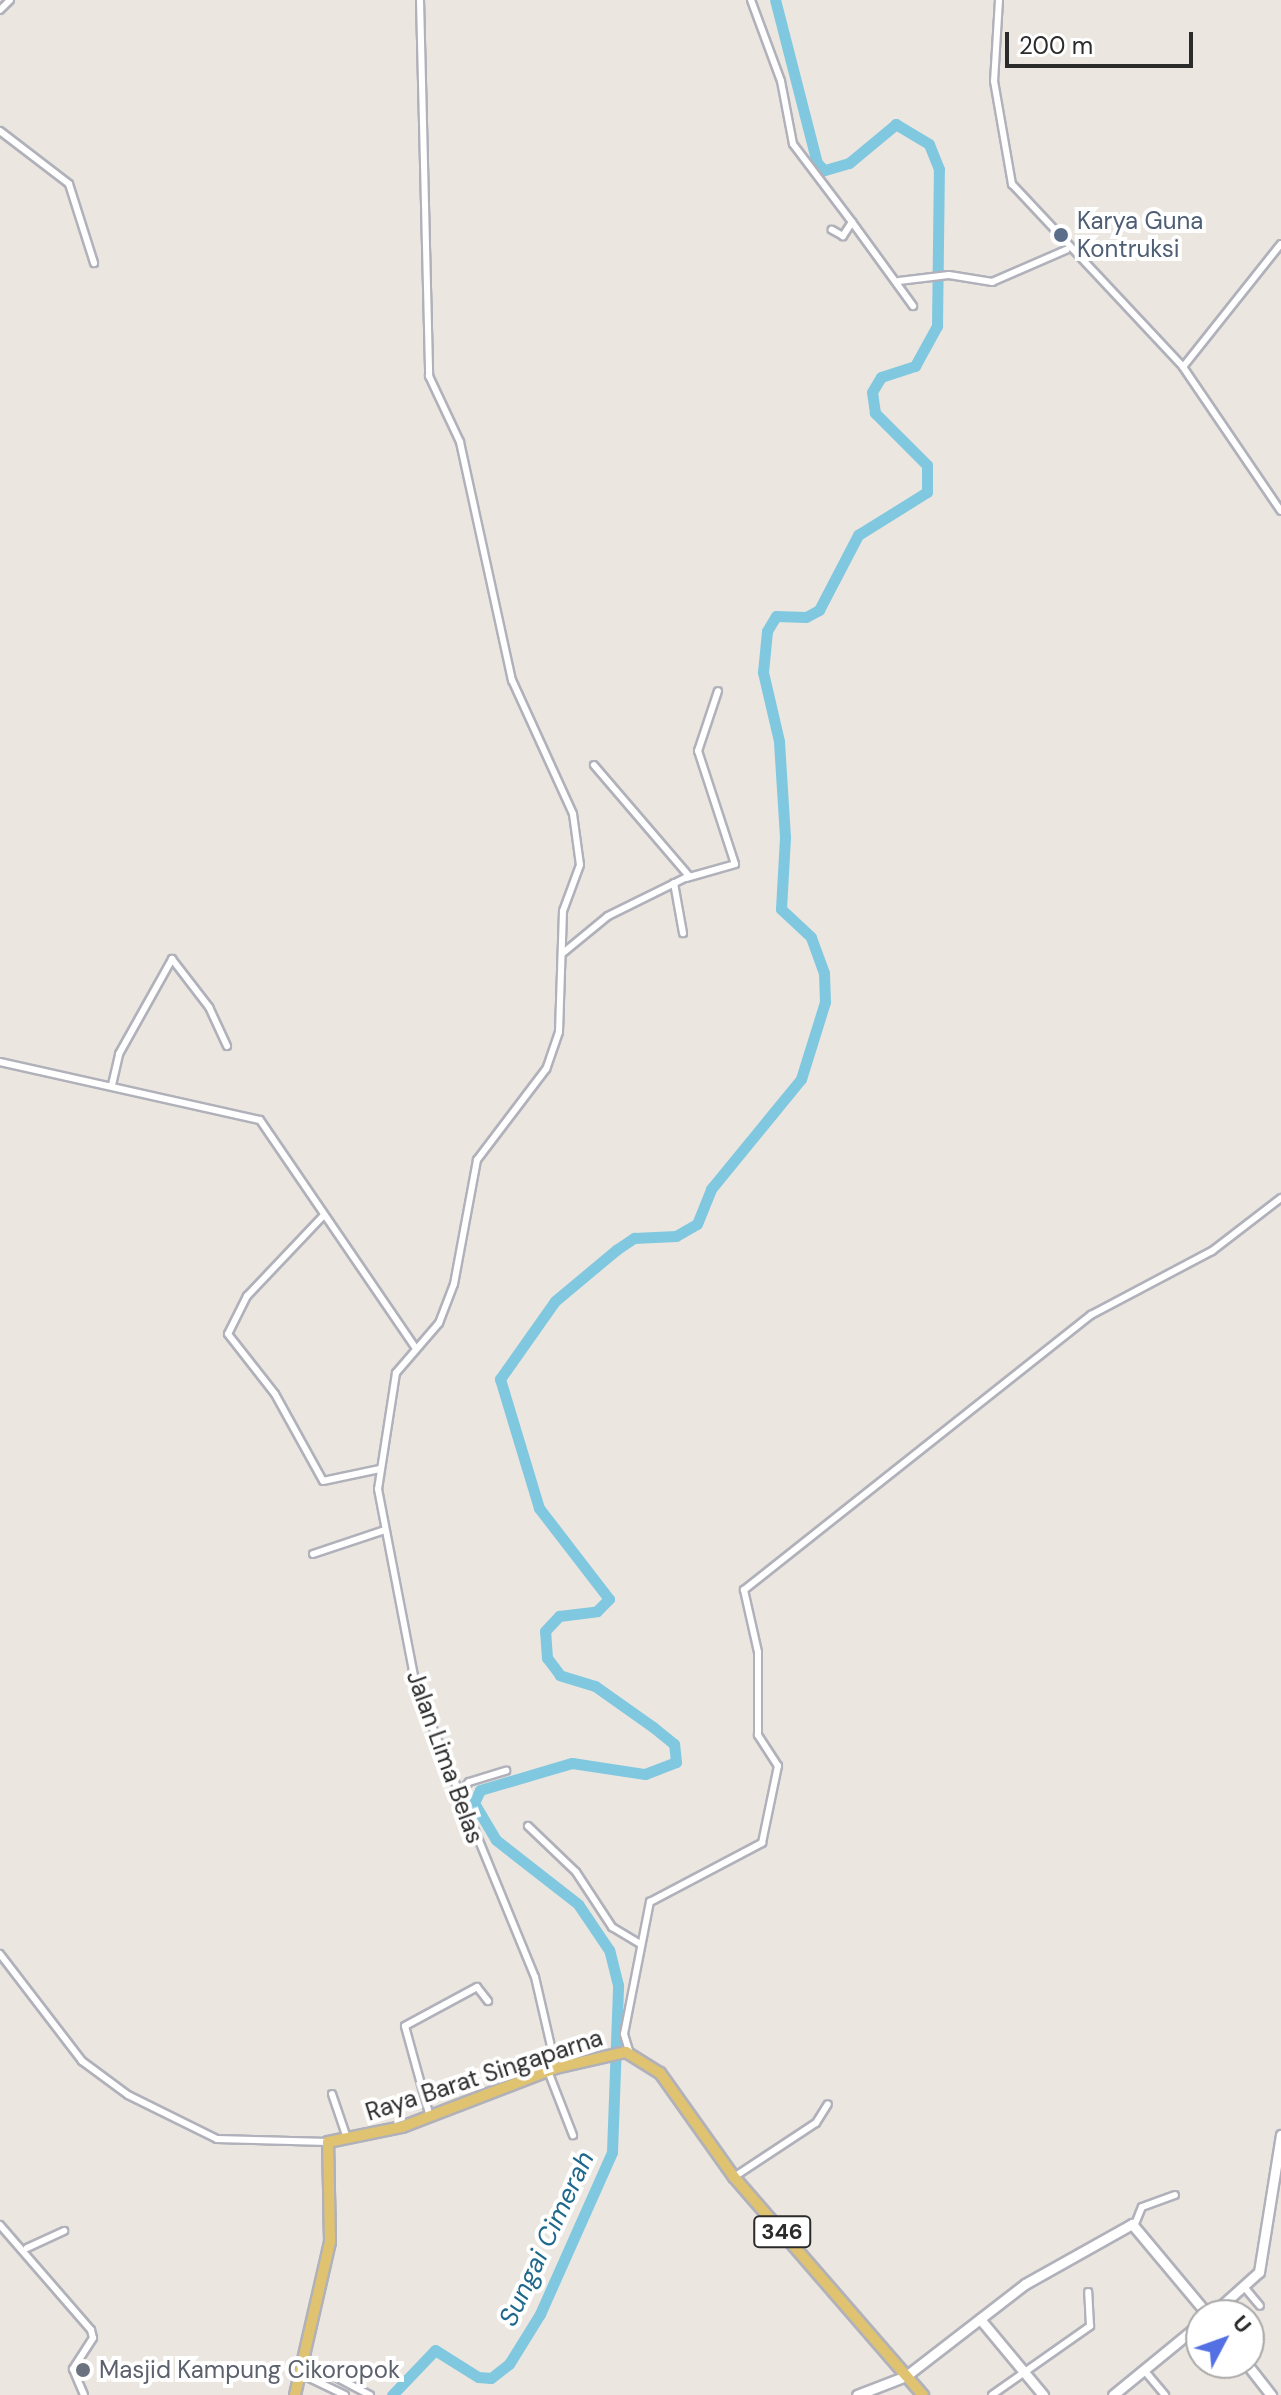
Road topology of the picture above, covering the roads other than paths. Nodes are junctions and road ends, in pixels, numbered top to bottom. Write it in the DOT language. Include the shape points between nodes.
graph roads {
  1 [pos="10,0"];
  2 [pos="420,0"];
  3 [pos="751,0"];
  4 [pos="999,0"];
  5 [pos="0,10"];
  6 [pos="0,131"];
  7 [pos="852,222"];
  8 [pos="832,230"];
  9 [pos="1281,244"];
  10 [pos="1066,250"];
  11 [pos="94,263"];
  12 [pos="899,281"];
  13 [pos="913,306"];
  14 [pos="1183,367"];
  15 [pos="1281,511"];
  16 [pos="718,691"];
  17 [pos="594,765"];
  18 [pos="686,878"];
  19 [pos="674,883"];
  20 [pos="683,933"];
  21 [pos="563,953"];
  22 [pos="227,1046"];
  23 [pos="0,1062"];
  24 [pos="112,1085"];
  25 [pos="1281,1198"];
  26 [pos="324,1215"];
  27 [pos="415,1347"];
  28 [pos="380,1469"];
  29 [pos="382,1531"];
  30 [pos="313,1554"];
  31 [pos="506,1771"];
  32 [pos="456,1797"];
  33 [pos="528,1826"];
  34 [pos="640,1944"];
  35 [pos="0,1954"];
  36 [pos="488,2001"];
  37 [pos="628,2053"];
  38 [pos="552,2070"];
  39 [pos="332,2094"];
  40 [pos="828,2104"];
  41 [pos="431,2118"];
  42 [pos="573,2135"];
  43 [pos="1281,2135"];
  44 [pos="347,2138"];
  45 [pos="328,2142"];
  46 [pos="734,2177"];
  47 [pos="1175,2195"];
  48 [pos="1135,2224"];
  49 [pos="0,2225"];
  50 [pos="64,2231"];
  51 [pos="27,2248"];
  52 [pos="1245,2288"];
  53 [pos="1088,2292"];
  54 [pos="1197,2299"];
  55 [pos="1231,2299"];
  56 [pos="1254,2299"];
  57 [pos="980,2319"];
  58 [pos="1185,2336"];
  59 [pos="302,2359"];
  60 [pos="1144,2370"];
  61 [pos="299,2373"];
  62 [pos="1026,2374"];
  63 [pos="906,2376"];
  64 [pos="1258,2379"];
  65 [pos="84,2395"];
  66 [pos="295,2395"];
  67 [pos="345,2395"];
  68 [pos="370,2395"];
  69 [pos="857,2395"];
  70 [pos="923,2395"];
  71 [pos="992,2395"];
  72 [pos="1043,2395"];
  73 [pos="1113,2395"];
  74 [pos="1165,2395"];
  75 [pos="1271,2395"];
  1 -- 5 [label="street"];
  2 -- 21 [label="street, Jalan Lima Belas" via="429,376 460,442 512,680 573,814 580,865 563,911"];
  3 -- 7 [label="street" via="793,144"];
  4 -- 10 [label="street" via="994,81 1009,175"];
  6 -- 11 [label="street" via="69,184"];
  7 -- 8 [label="street" via="843,236"];
  7 -- 12 [label="street"];
  9 -- 14 [label="street"];
  10 -- 12 [label="street" via="992,282 949,275"];
  10 -- 14 [label="street"];
  12 -- 13 [label="street"];
  14 -- 15 [label="street"];
  16 -- 18 [label="street" via="698,751 735,864"];
  17 -- 18 [label="street" via="677,853"];
  18 -- 19 [label="street"];
  19 -- 20 [label="street"];
  19 -- 21 [label="street" via="608,916"];
  21 -- 27 [label="street, Jalan Lima Belas" via="559,1032 546,1069 477,1160 454,1284 439,1323"];
  22 -- 24 [label="street" via="209,1007 172,959 119,1054"];
  23 -- 24 [label="street"];
  24 -- 26 [label="street" via="260,1120"];
  25 -- 34 [label="street" via="1212,1251 1091,1315 744,1590 758,1652 758,1735 778,1766 762,1843 657,1895"];
  26 -- 27 [label="street"];
  26 -- 28 [label="street" via="247,1296 228,1334 275,1394 323,1481"];
  27 -- 28 [label="street, Jalan Lima Belas" via="396,1373"];
  28 -- 29 [label="street, Jalan Lima Belas"];
  29 -- 30 [label="street"];
  29 -- 32 [label="street, Jalan Lima Belas" via="416,1687"];
  31 -- 32 [label="street" via="469,1782"];
  32 -- 38 [label="street, Jalan Lima Belas" via="535,1977"];
  33 -- 34 [label="street" via="576,1872 612,1927"];
  34 -- 37 [label="street" via="624,2034"];
  35 -- 45 [label="street" via="82,2061 142,2103 229,2141"];
  36 -- 41 [label="street" via="477,1987 405,2026"];
  37 -- 38 [label="main road, Raya Barat Singaparna / 346" via="603,2053"];
  37 -- 46 [label="main road, Raya Barat Singaparna / 346" via="650,2062"];
  38 -- 41 [label="main road, Raya Barat Singaparna / 346"];
  38 -- 42 [label="street, Jalan Lima Belas"];
  39 -- 44 [label="street"];
  40 -- 46 [label="street" via="816,2123"];
  41 -- 44 [label="main road, Raya Barat Singaparna / 346"];
  43 -- 52 [label="main road" via="1265,2259"];
  44 -- 45 [label="main road, Raya Barat Singaparna / 346"];
  45 -- 59 [label="main road" via="330,2242"];
  46 -- 63 [label="main road, 346"];
  47 -- 48 [label="street" via="1142,2207"];
  48 -- 54 [label="main road"];
  48 -- 57 [label="main road" via="1049,2268"];
  49 -- 51 [label="street"];
  50 -- 51 [label="street"];
  51 -- 65 [label="street" via="93,2335 73,2369"];
  52 -- 55 [label="main road"];
  52 -- 56 [label="street"];
  53 -- 62 [label="street" via="1090,2326"];
  57 -- 62 [label="main road"];
  57 -- 63 [label="main road"];
  58 -- 60 [label="main road"];
  59 -- 61 [label="main road"];
  59 -- 68 [label="street"];
  60 -- 73 [label="main road"];
  60 -- 74 [label="street"];
  61 -- 66 [label="main road"];
  61 -- 67 [label="street"];
  62 -- 71 [label="street"];
  62 -- 72 [label="main road"];
  63 -- 69 [label="main road"];
  63 -- 70 [label="main road, 346"];
  64 -- 75 [label="main road"];
}
